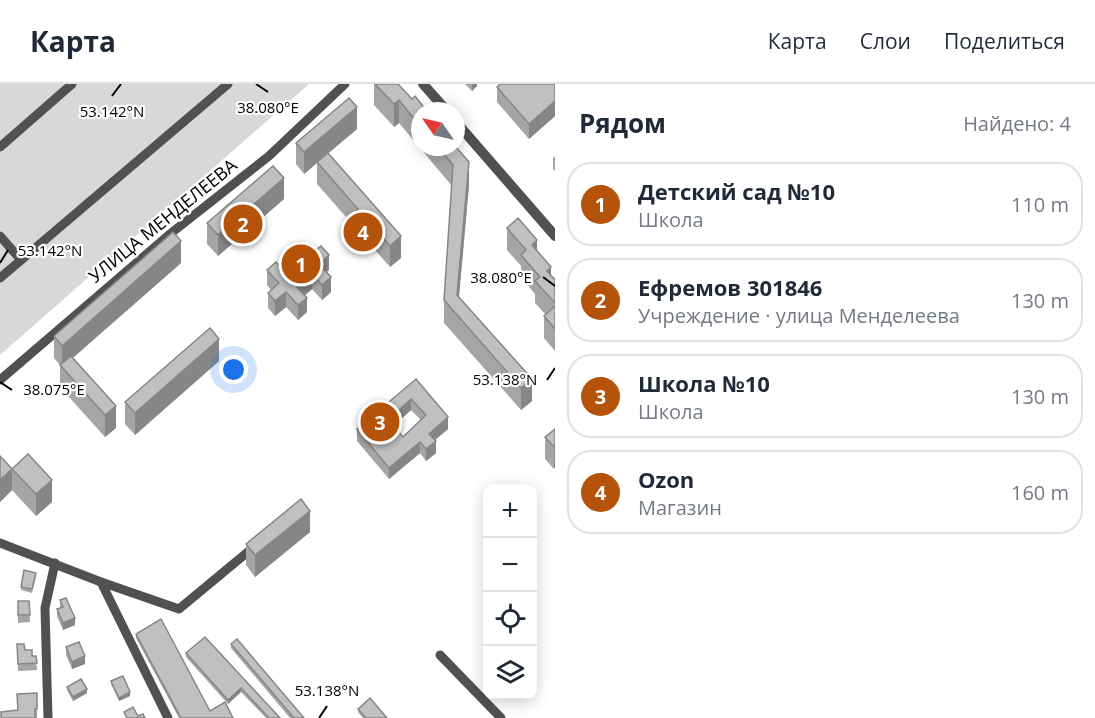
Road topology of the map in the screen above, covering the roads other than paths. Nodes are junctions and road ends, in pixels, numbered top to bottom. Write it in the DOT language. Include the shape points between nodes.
graph roads {
  1 [pos="72,84"];
  2 [pos="228,84"];
  3 [pos="345,84"];
  4 [pos="423,84"];
  5 [pos="439,102"];
  6 [pos="465,132"];
  7 [pos="0,147"];
  8 [pos="0,236"];
  9 [pos="555,236"];
  10 [pos="21,260"];
  11 [pos="0,278"];
  12 [pos="0,380"];
  13 [pos="262,541"];
  14 [pos="0,543"];
  15 [pos="55,563"];
  16 [pos="101,582"];
  17 [pos="440,655"];
  18 [pos="48,718"];
  19 [pos="168,718"];
  20 [pos="501,718"];
  1 -- 7 [label="street"];
  2 -- 10 [label="street"];
  3 -- 12 [label="street, УЛИЦА МЕНДЕЛЕЕВА" via="269,156 170,234"];
  4 -- 5 [label="street"];
  6 -- 9 [label="street"];
  8 -- 10 [label="street"];
  10 -- 11 [label="street"];
  13 -- 16 [label="street" via="178,609"];
  14 -- 15 [label="street"];
  15 -- 16 [label="street"];
  15 -- 18 [label="street" via="45,608"];
  16 -- 19 [label="street"];
  17 -- 20 [label="street"];
}
